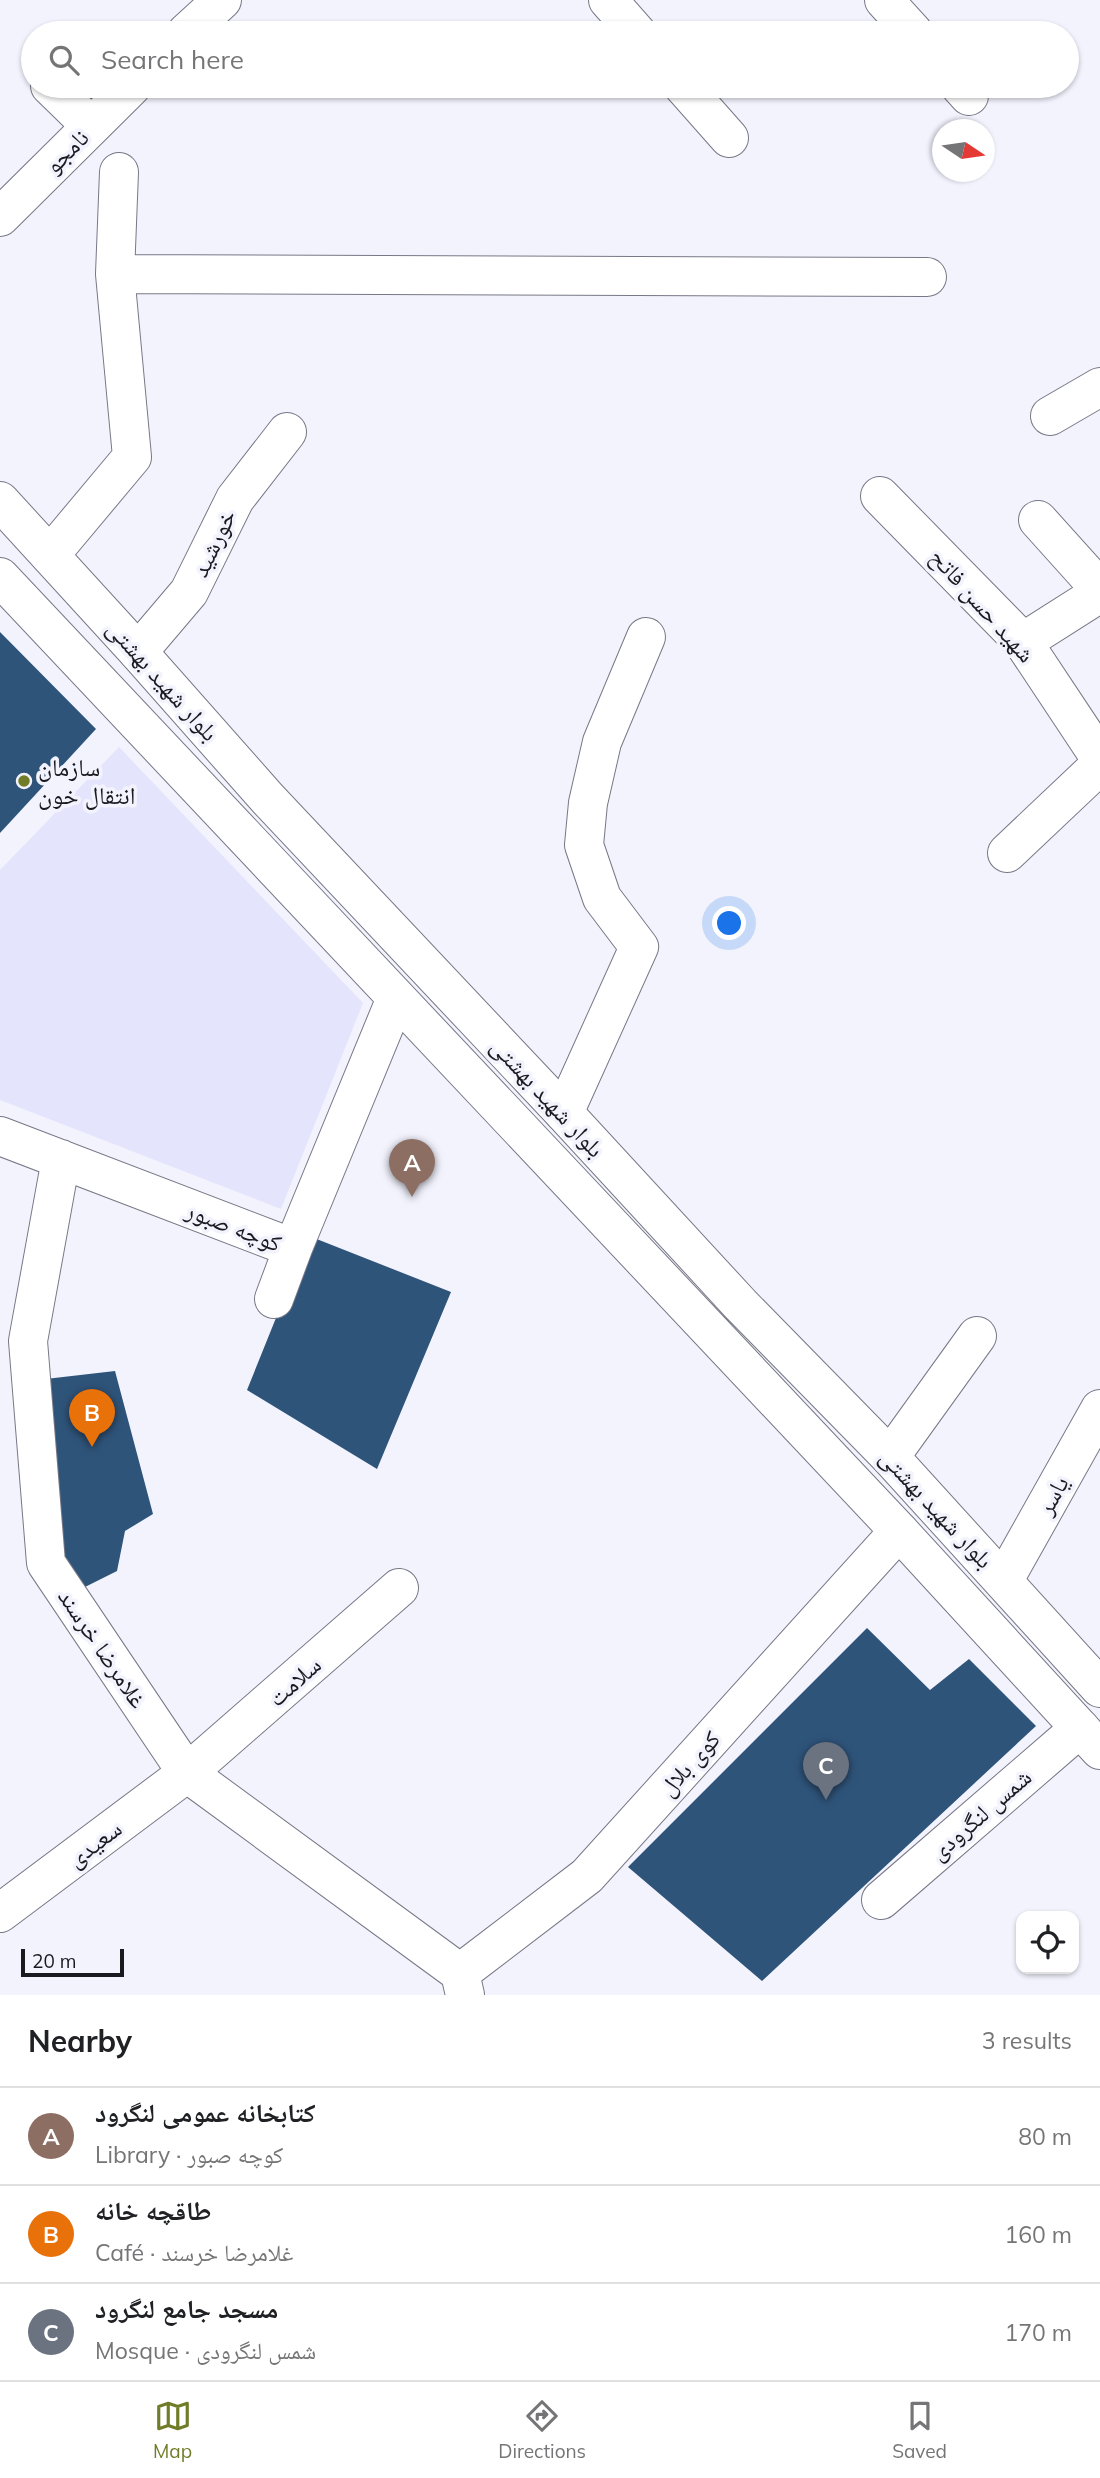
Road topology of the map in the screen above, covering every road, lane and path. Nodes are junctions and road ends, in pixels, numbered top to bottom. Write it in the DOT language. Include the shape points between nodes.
graph roads {
  1 [pos="608,0"];
  2 [pos="884,0"];
  3 [pos="626,21"];
  4 [pos="903,21"];
  5 [pos="62,98"];
  6 [pos="120,98"];
  7 [pos="694,98"];
  8 [pos="91,126"];
  9 [pos="729,138"];
  10 [pos="119,172"];
  11 [pos="0,216"];
  12 [pos="115,274"];
  13 [pos="927,277"];
  14 [pos="1100,387"];
  15 [pos="1050,416"];
  16 [pos="287,432"];
  17 [pos="880,496"];
  18 [pos="0,501"];
  19 [pos="1038,520"];
  20 [pos="50,555"];
  21 [pos="0,578"];
  22 [pos="1100,591"];
  23 [pos="646,637"];
  24 [pos="1023,642"];
  25 [pos="138,652"];
  26 [pos="1100,758"];
  27 [pos="1100,765"];
  28 [pos="268,799"];
  29 [pos="236,828"];
  30 [pos="1007,853"];
  31 [pos="396,998"];
  32 [pos="564,1113"];
  33 [pos="0,1136"];
  34 [pos="61,1160"];
  35 [pos="293,1248"];
  36 [pos="274,1299"];
  37 [pos="977,1336"];
  38 [pos="14,1344"];
  39 [pos="1100,1409"];
  40 [pos="890,1457"];
  41 [pos="899,1531"];
  42 [pos="1004,1580"];
  43 [pos="399,1588"];
  44 [pos="1100,1688"];
  45 [pos="1090,1739"];
  46 [pos="187,1773"];
  47 [pos="881,1900"];
  48 [pos="0,1913"];
  49 [pos="462,1984"];
  1 -- 3 [label="street"];
  2 -- 4 [label="street"];
  5 -- 8 [label="street"];
  6 -- 8 [label="street, نامجو"];
  7 -- 9 [label="street"];
  8 -- 11 [label="street, نامجو"];
  10 -- 12 [label="street"];
  12 -- 13 [label="street"];
  12 -- 20 [label="street" via="132,457"];
  14 -- 15 [label="street"];
  16 -- 25 [label="street, خورشید" via="235,499 189,592"];
  17 -- 24 [label="street, شهید حسن فاتح"];
  18 -- 20 [label="street, بلوار شهید بهشتی"];
  19 -- 22 [label="street"];
  20 -- 25 [label="street, بلوار شهید بهشتی"];
  21 -- 29 [label="street, بلوار شهید بهشتی"];
  22 -- 24 [label="street"];
  23 -- 32 [label="street" via="602,742 584,845 602,898 639,947"];
  24 -- 26 [label="street, شهید حسن فاتح"];
  25 -- 28 [label="street, بلوار شهید بهشتی"];
  27 -- 30 [label="street"];
  28 -- 29 [label="street"];
  28 -- 32 [label="street, بلوار شهید بهشتی"];
  29 -- 31 [label="street, بلوار شهید بهشتی"];
  31 -- 35 [label="street, کوچه صبور"];
  31 -- 41 [label="street, بلوار شهید بهشتی"];
  32 -- 40 [label="street, بلوار شهید بهشتی" via="741,1306"];
  33 -- 34 [label="street, کوچه صبور"];
  34 -- 35 [label="street, کوچه صبور"];
  34 -- 38 [label="street, غلامرضا خرسند"];
  35 -- 36 [label="street"];
  37 -- 40 [label="street"];
  38 -- 46 [label="street, غلامرضا خرسند" via="46,1563"];
  39 -- 42 [label="street, یاسر"];
  40 -- 42 [label="street, بلوار شهید بهشتی"];
  41 -- 45 [label="street, بلوار شهید بهشتی"];
  41 -- 49 [label="street, کوی بلال" via="587,1875"];
  42 -- 44 [label="street, بلوار شهید بهشتی"];
  43 -- 46 [label="street, سلامت"];
  45 -- 47 [label="street, شمس لنگرودی"];
  46 -- 48 [label="street, سعیدی"];
  46 -- 49 [label="street, غلامرضا خرسند"];
}
